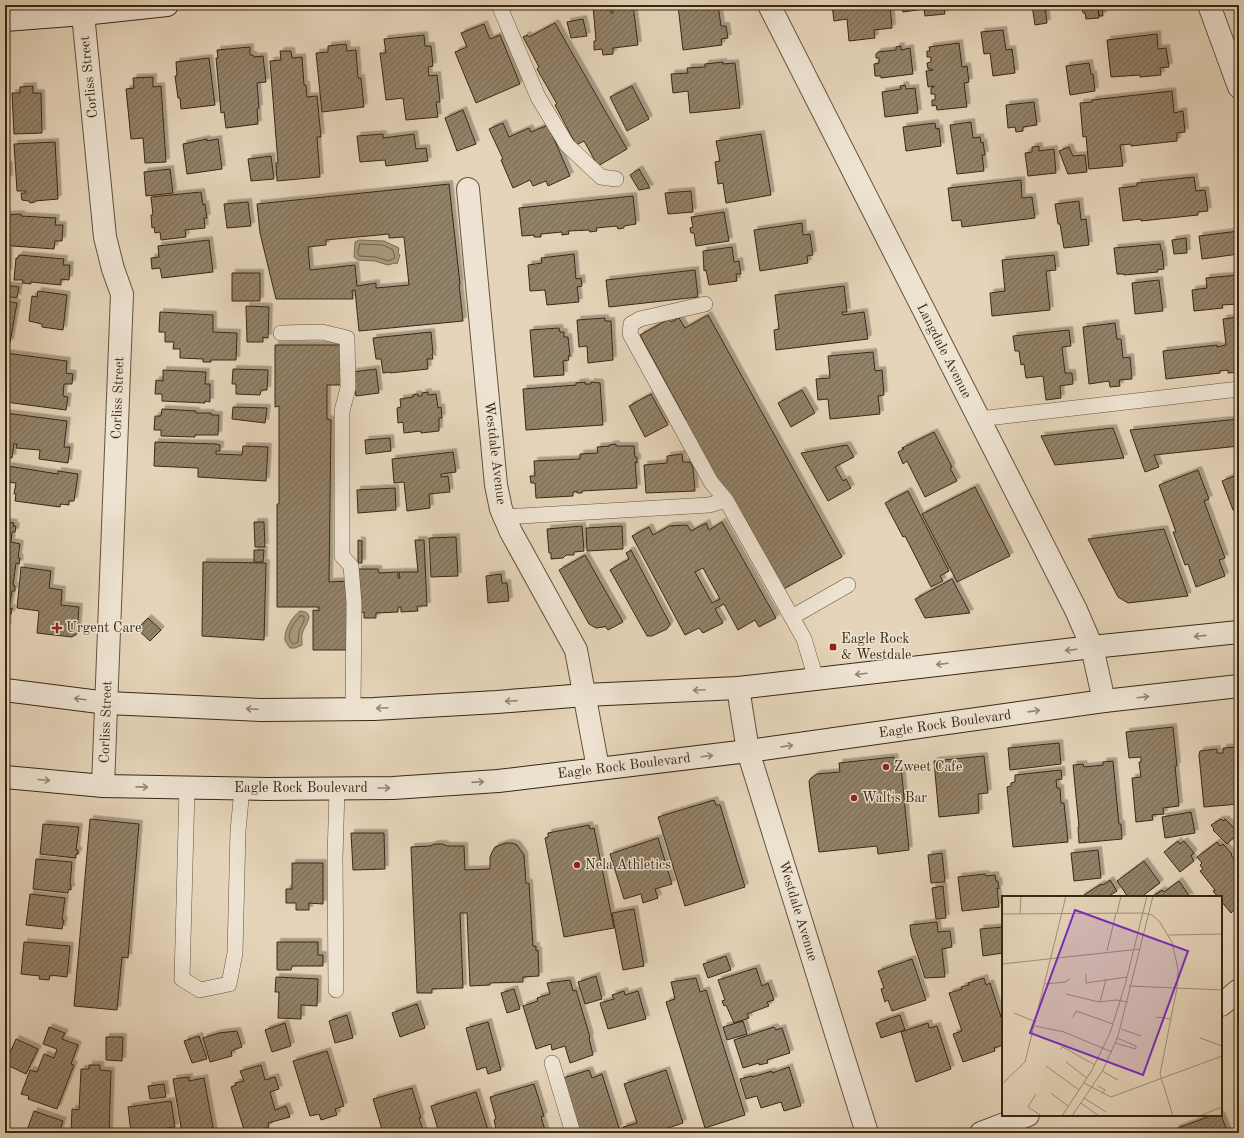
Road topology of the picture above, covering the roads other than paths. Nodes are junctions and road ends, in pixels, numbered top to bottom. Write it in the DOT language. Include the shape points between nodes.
graph roads {
  1 [pos="166,5"];
  2 [pos="499,5"];
  3 [pos="769,5"];
  4 [pos="1209,5"];
  5 [pos="122,7"];
  6 [pos="83,14"];
  7 [pos="5,20"];
  8 [pos="1239,87"];
  9 [pos="616,179"];
  10 [pos="468,189"];
  11 [pos="705,304"];
  12 [pos="281,332"];
  13 [pos="1239,389"];
  14 [pos="979,420"];
  15 [pos="726,500"];
  16 [pos="504,517"];
  17 [pos="848,585"];
  18 [pos="792,617"];
  19 [pos="1239,632"];
  20 [pos="1092,647"];
  21 [pos="816,679"];
  22 [pos="1239,686"];
  23 [pos="738,688"];
  24 [pos="5,690"];
  25 [pos="585,695"];
  26 [pos="1104,701"];
  27 [pos="107,703"];
  28 [pos="353,709"];
  29 [pos="748,751"];
  30 [pos="598,768"];
  31 [pos="5,777"];
  32 [pos="103,786"];
  33 [pos="187,788"];
  34 [pos="242,789"];
  35 [pos="337,789"];
  36 [pos="336,990"];
  37 [pos="1239,990"];
  38 [pos="1222,1004"];
  39 [pos="552,1063"];
  40 [pos="1025,1116"];
  41 [pos="573,1133"];
  42 [pos="867,1133"];
  43 [pos="980,1133"];
  1 -- 5 [label="street"];
  2 -- 9 [label="lane" via="538,97 567,145 601,177"];
  3 -- 14 [label="street, Langdale Avenue"];
  4 -- 8 [label="street"];
  5 -- 6 [label="street"];
  6 -- 7 [label="street"];
  6 -- 27 [label="street, Corliss Street" via="105,237 122,294"];
  10 -- 16 [label="street, Westdale Avenue" via="496,485"];
  11 -- 15 [label="lane" via="640,319 631,324 630,334 711,482"];
  12 -- 28 [label="lane" via="322,332 347,338 348,388 342,410 342,556 351,566 354,603"];
  13 -- 14 [label="lane"];
  14 -- 20 [label="street, Langdale Avenue" via="1076,610"];
  15 -- 16 [label="lane" via="709,505"];
  15 -- 18 [label="lane"];
  16 -- 25 [label="street, Westdale Avenue" via="576,650"];
  17 -- 18 [label="lane"];
  18 -- 21 [label="lane" via="804,639"];
  19 -- 20 [label="street, one-way"];
  20 -- 21 [label="street, one-way"];
  20 -- 26 [label="street, Langdale Avenue"];
  21 -- 23 [label="street"];
  26 -- 22 [label="street, Eagle Rock Boulevard, one-way"];
  23 -- 25 [label="street, one-way"];
  23 -- 29 [label="street, Westdale Avenue"];
  27 -- 24 [label="street, one-way"];
  25 -- 28 [label="street, one-way"];
  25 -- 30 [label="street, Westdale Avenue"];
  29 -- 26 [label="street, Eagle Rock Boulevard, one-way"];
  28 -- 27 [label="street, one-way" via="261,710"];
  27 -- 32 [label="street, Corliss Street"];
  30 -- 29 [label="street, Eagle Rock Boulevard, one-way"];
  29 -- 42 [label="street, Westdale Avenue"];
  35 -- 30 [label="street, Eagle Rock Boulevard, one-way" via="498,781"];
  31 -- 32 [label="street, Eagle Rock Boulevard, one-way"];
  32 -- 33 [label="street, Eagle Rock Boulevard, one-way"];
  33 -- 34 [label="street, Eagle Rock Boulevard"];
  33 -- 34 [label="lane" via="182,979 200,990 229,984 235,953 238,831"];
  34 -- 35 [label="street, Eagle Rock Boulevard"];
  35 -- 36 [label="lane"];
  37 -- 38 [label="street"];
  39 -- 41 [label="lane"];
  40 -- 43 [label="street"];
}
